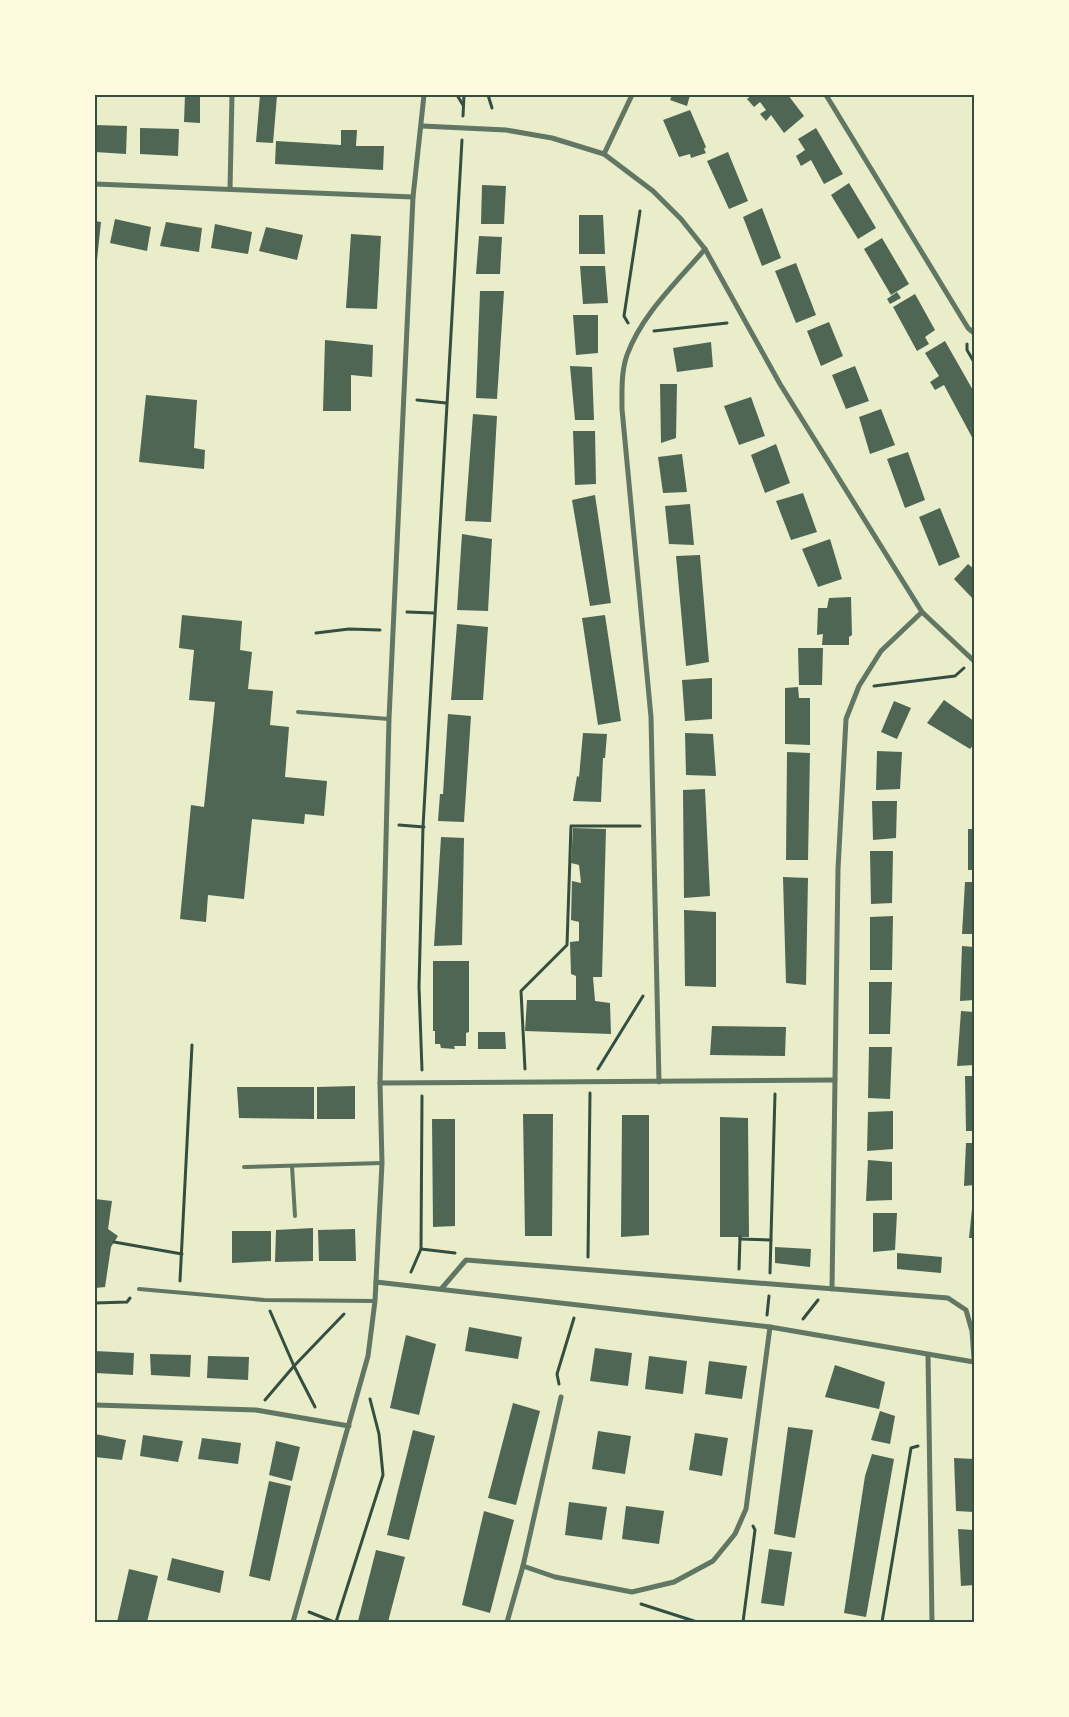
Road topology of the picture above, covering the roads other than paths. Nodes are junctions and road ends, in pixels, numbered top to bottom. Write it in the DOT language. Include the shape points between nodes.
graph roads {
  1 [pos="232,95"];
  2 [pos="424,95"];
  3 [pos="632,95"];
  4 [pos="826,95"];
  5 [pos="422,126"];
  6 [pos="604,154"];
  7 [pos="95,184"];
  8 [pos="230,189"];
  9 [pos="413,197"];
  10 [pos="705,249"];
  11 [pos="974,333"];
  12 [pos="922,612"];
  13 [pos="974,661"];
  14 [pos="298,712"];
  15 [pos="389,719"];
  16 [pos="835,1080"];
  17 [pos="659,1082"];
  18 [pos="380,1083"];
  19 [pos="382,1163"];
  20 [pos="292,1166"];
  21 [pos="244,1167"];
  22 [pos="295,1216"];
  23 [pos="376,1282"];
  24 [pos="442,1288"];
  25 [pos="139,1289"];
  26 [pos="832,1289"];
  27 [pos="376,1301"];
  28 [pos="767,1326"];
  29 [pos="928,1355"];
  30 [pos="974,1361"];
  31 [pos="561,1397"];
  32 [pos="95,1405"];
  33 [pos="349,1426"];
  34 [pos="523,1566"];
  35 [pos="293,1622"];
  36 [pos="507,1622"];
  37 [pos="932,1622"];
  1 -- 8 [label="street"];
  2 -- 5 [label="street"];
  3 -- 6 [label="street"];
  4 -- 11 [label="street"];
  5 -- 6 [label="street" via="506,130 552,138"];
  5 -- 9 [label="street"];
  6 -- 10 [label="street" via="652,191"];
  7 -- 8 [label="street"];
  8 -- 9 [label="street"];
  9 -- 15 [label="street"];
  10 -- 12 [label="street" via="780,384"];
  10 -- 17 [label="street" via="664,296 637,334 626,356 622,383 651,716"];
  12 -- 13 [label="street"];
  12 -- 16 [label="street" via="881,651 862,680 846,719 838,869"];
  14 -- 15 [label="lane"];
  15 -- 18 [label="street"];
  16 -- 17 [label="street"];
  16 -- 26 [label="street"];
  17 -- 18 [label="street"];
  18 -- 19 [label="street"];
  19 -- 20 [label="lane"];
  19 -- 23 [label="street"];
  20 -- 21 [label="lane"];
  20 -- 22 [label="lane"];
  23 -- 24 [label="street"];
  23 -- 27 [label="street"];
  24 -- 26 [label="street" via="466,1260"];
  24 -- 28 [label="street"];
  25 -- 27 [label="lane" via="264,1300"];
  26 -- 30 [label="street" via="948,1298 966,1310 972,1331"];
  27 -- 33 [label="street" via="368,1356"];
  28 -- 29 [label="street"];
  28 -- 34 [label="street" via="746,1509 735,1534 713,1561 674,1582 632,1592 555,1577"];
  29 -- 30 [label="street"];
  29 -- 37 [label="street"];
  31 -- 34 [label="street"];
  32 -- 33 [label="street" via="256,1410"];
  33 -- 35 [label="street"];
  34 -- 36 [label="street"];
}
